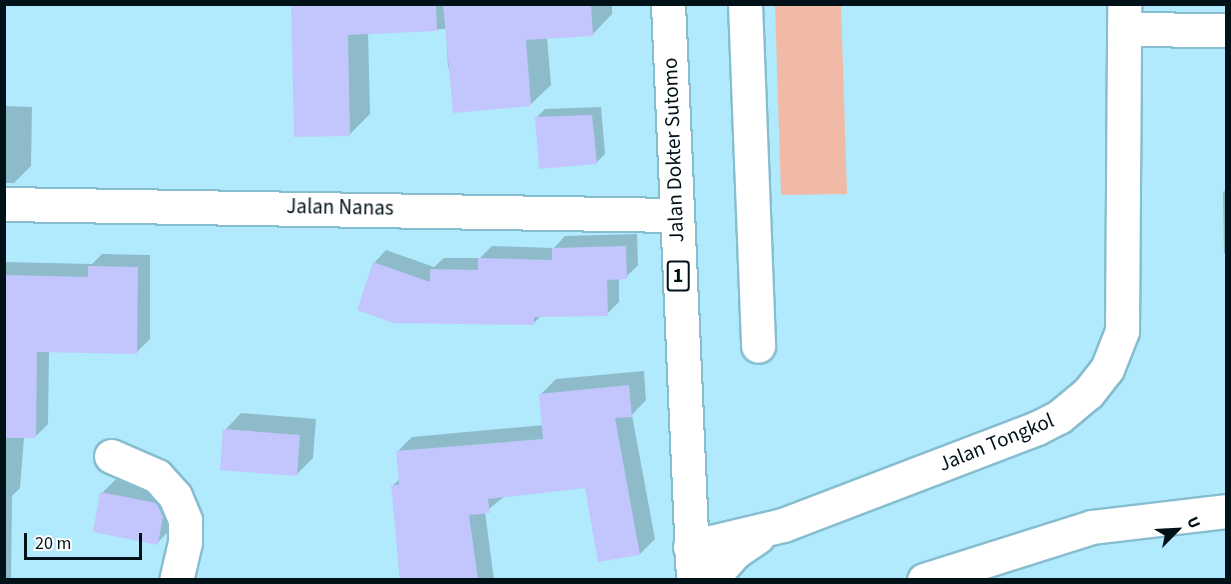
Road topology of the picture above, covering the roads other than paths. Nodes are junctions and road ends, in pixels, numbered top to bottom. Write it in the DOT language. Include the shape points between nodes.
graph roads {
  1 [pos="668,4"];
  2 [pos="745,4"];
  3 [pos="1124,17"];
  4 [pos="1227,30"];
  5 [pos="4,204"];
  6 [pos="675,215"];
  7 [pos="758,346"];
  8 [pos="111,456"];
  9 [pos="1227,511"];
  10 [pos="783,525"];
  11 [pos="690,547"];
  12 [pos="176,579"];
  13 [pos="693,579"];
  14 [pos="710,579"];
  15 [pos="924,579"];
  1 -- 6 [label="main road, Jalan Dokter Sutomo / 1"];
  2 -- 7 [label="main road"];
  3 -- 4 [label="main road"];
  3 -- 10 [label="main road, Jalan Tongkol" via="1122,331 1107,369 1076,404 1037,428"];
  5 -- 6 [label="main road, Jalan Nanas"];
  6 -- 11 [label="main road, Jalan Dokter Sutomo / 1"];
  8 -- 12 [label="main road" via="157,476 175,496 185,520 185,542"];
  9 -- 15 [label="main road" via="1092,527"];
  10 -- 11 [label="main road, Jalan Tongkol"];
  10 -- 14 [label="main road" via="748,541"];
  11 -- 13 [label="main road, 1"];
}
